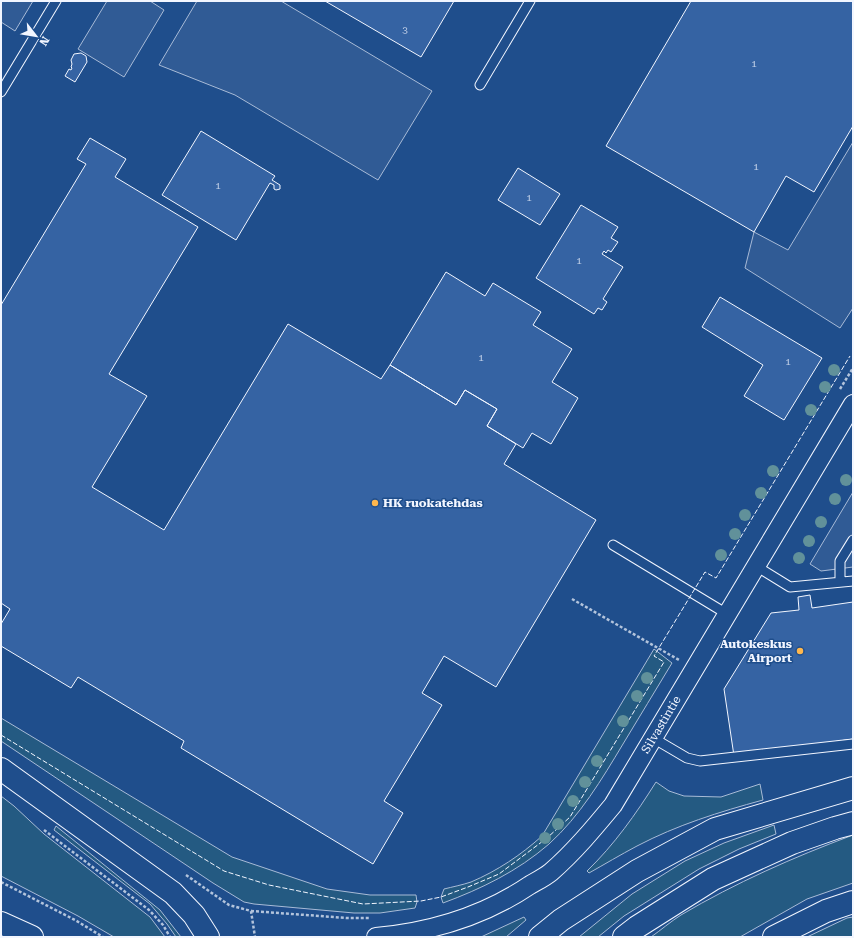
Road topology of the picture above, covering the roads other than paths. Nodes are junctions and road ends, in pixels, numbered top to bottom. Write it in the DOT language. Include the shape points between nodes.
graph roads {
  1 [pos="56,1"];
  2 [pos="530,1"];
  3 [pos="480,85"];
  4 [pos="1,92"];
  5 [pos="853,404"];
  6 [pos="853,540"];
  7 [pos="613,545"];
  8 [pos="756,566"];
  9 [pos="853,581"];
  10 [pos="840,582"];
  11 [pos="727,614"];
  12 [pos="653,738"];
  13 [pos="853,744"];
  14 [pos="1,769"];
  15 [pos="853,788"];
  16 [pos="853,824"];
  17 [pos="853,902"];
  18 [pos="1,923"];
  19 [pos="32,937"];
  20 [pos="208,937"];
  21 [pos="376,937"];
  22 [pos="540,937"];
  23 [pos="624,937"];
  24 [pos="774,937"];
  1 -- 4 [label="lane"];
  2 -- 3 [label="lane"];
  5 -- 8 [label="street, Silvastintie"];
  6 -- 10 [label="lane" via="840,561"];
  7 -- 11 [label="lane"];
  8 -- 10 [label="lane" via="790,587"];
  8 -- 11 [label="street, Silvastintie"];
  9 -- 10 [label="lane"];
  11 -- 12 [label="street, Silvastintie"];
  12 -- 13 [label="lane" via="687,758 700,761"];
  12 -- 21 [label="street, Silvastintie" via="613,805 586,838 550,872 512,897 479,913 439,927"];
  14 -- 20 [label="main road" via="173,893 194,915"];
  15 -- 22 [label="main road" via="715,829 637,871 561,920"];
  16 -- 23 [label="main road" via="792,843 714,879"];
  17 -- 24 [label="main road" via="826,911"];
  18 -- 19 [label="main road"];
}
